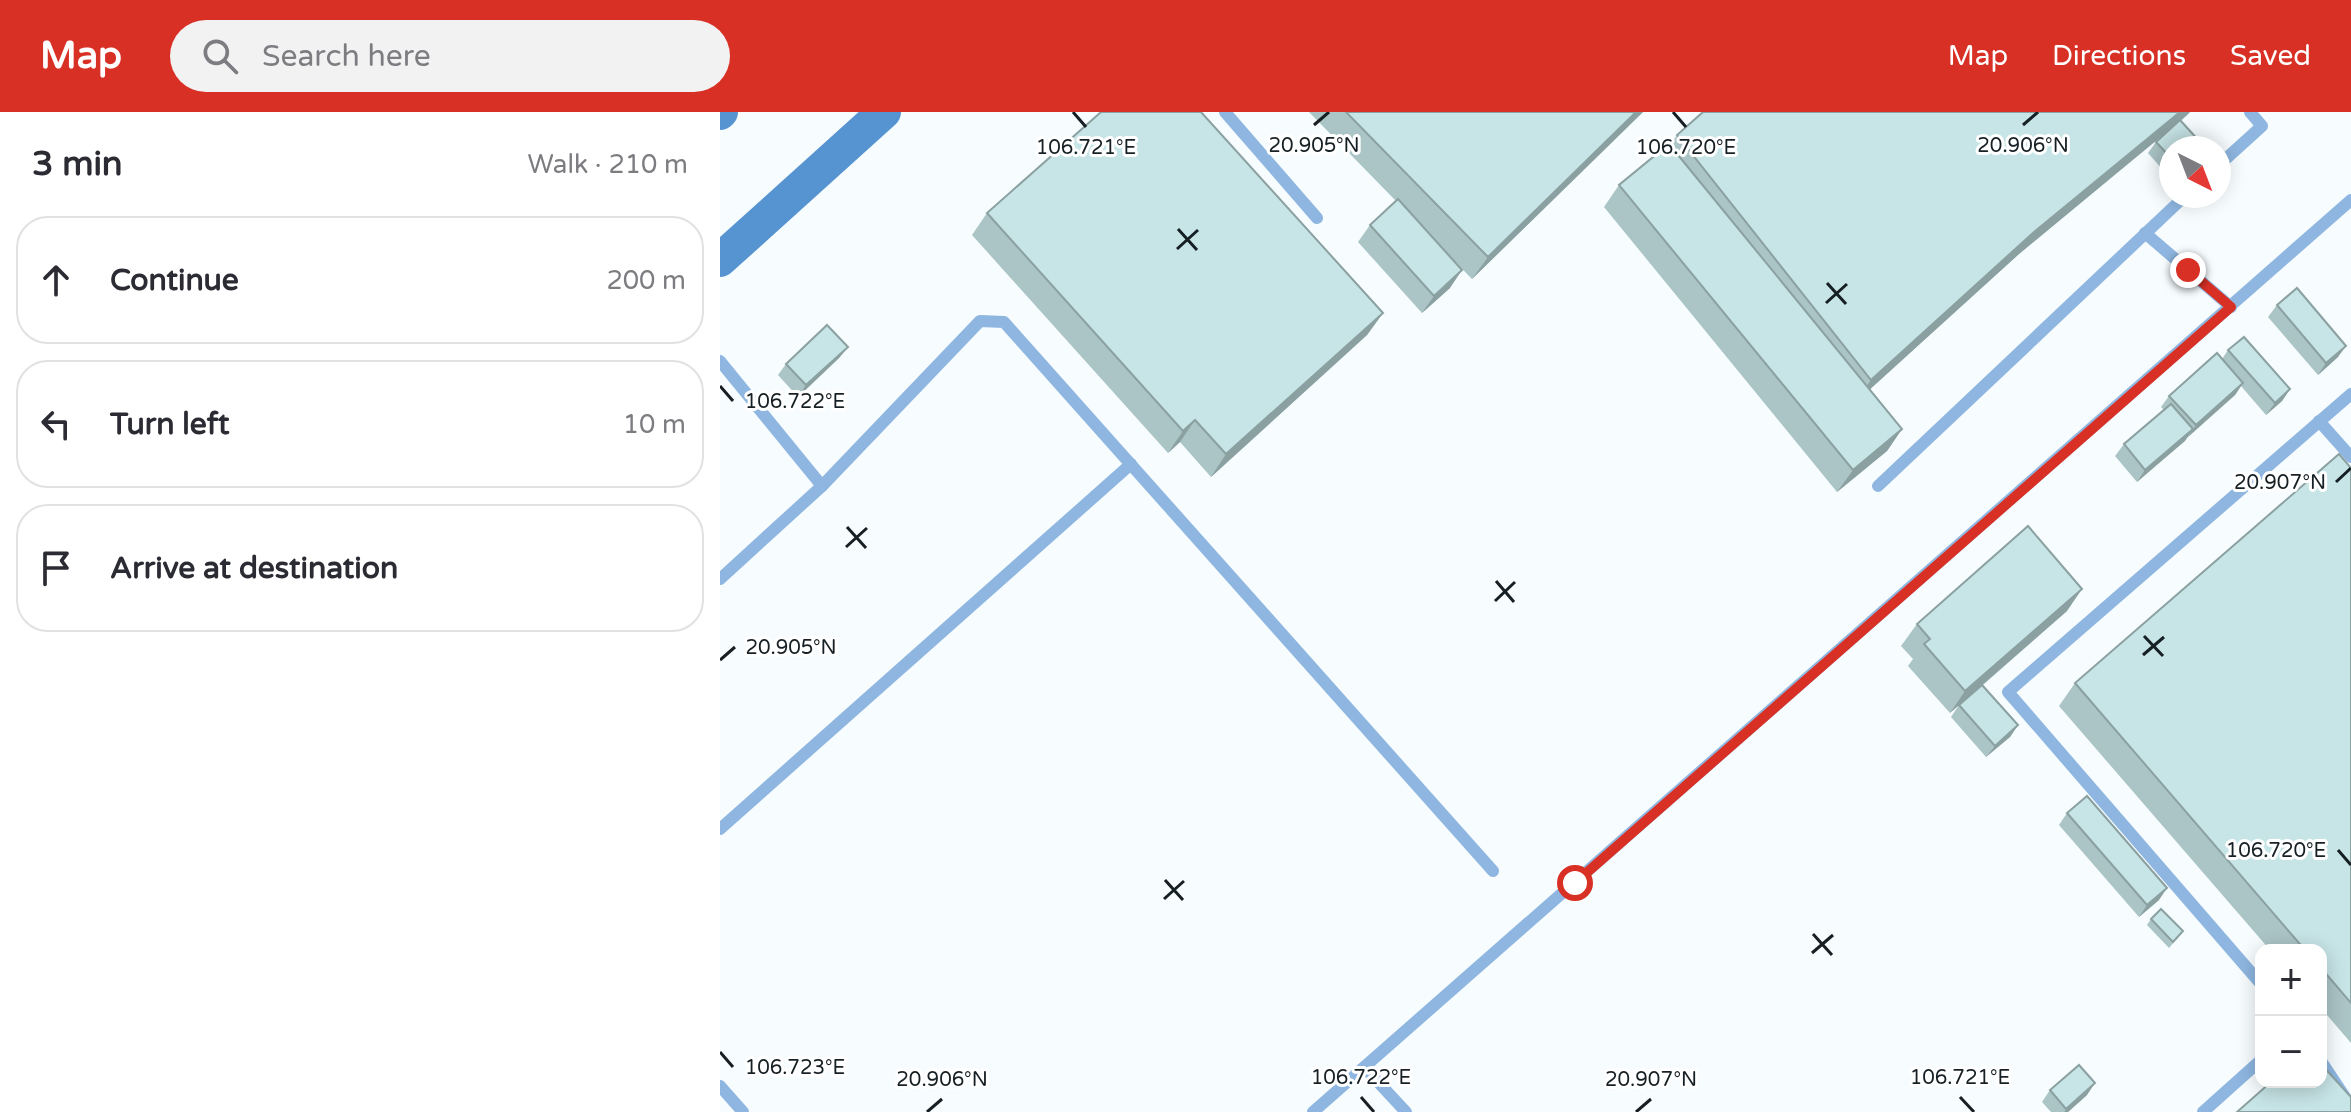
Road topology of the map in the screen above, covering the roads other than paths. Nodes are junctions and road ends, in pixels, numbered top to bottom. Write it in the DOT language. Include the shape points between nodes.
graph roads {
  1 [pos="884,112"];
  2 [pos="1225,112"];
  3 [pos="2250,112"];
  4 [pos="2231,154"];
  5 [pos="2351,200"];
  6 [pos="2172,208"];
  7 [pos="1317,218"];
  8 [pos="2145,233"];
  9 [pos="720,260"];
  10 [pos="2231,307"];
  11 [pos="720,361"];
  12 [pos="2351,394"];
  13 [pos="2319,421"];
  14 [pos="2351,457"];
  15 [pos="1131,464"];
  16 [pos="822,486"];
  17 [pos="1878,486"];
  18 [pos="720,579"];
  19 [pos="720,829"];
  20 [pos="1493,871"];
  21 [pos="2255,977"];
  22 [pos="2255,1065"];
  23 [pos="1365,1068"];
  24 [pos="2327,1070"];
  25 [pos="720,1086"];
  26 [pos="2351,1106"];
  27 [pos="743,1112"];
  28 [pos="1313,1112"];
  29 [pos="1406,1112"];
  30 [pos="2203,1112"];
  1 -- 9 [label="street"];
  2 -- 7 [label="lane"];
  3 -- 4 [label="lane" via="2262,126"];
  5 -- 10 [label="lane"];
  6 -- 8 [label="lane"];
  8 -- 10 [label="lane"];
  8 -- 17 [label="lane"];
  10 -- 23 [label="lane"];
  11 -- 16 [label="lane"];
  12 -- 13 [label="lane"];
  13 -- 14 [label="lane"];
  13 -- 21 [label="lane" via="2008,692"];
  15 -- 16 [label="lane" via="1004,322 980,321"];
  15 -- 19 [label="lane"];
  15 -- 20 [label="lane"];
  16 -- 18 [label="lane"];
  22 -- 30 [label="lane"];
  23 -- 28 [label="lane"];
  23 -- 29 [label="lane"];
  24 -- 26 [label="lane"];
  25 -- 27 [label="lane"];
}
